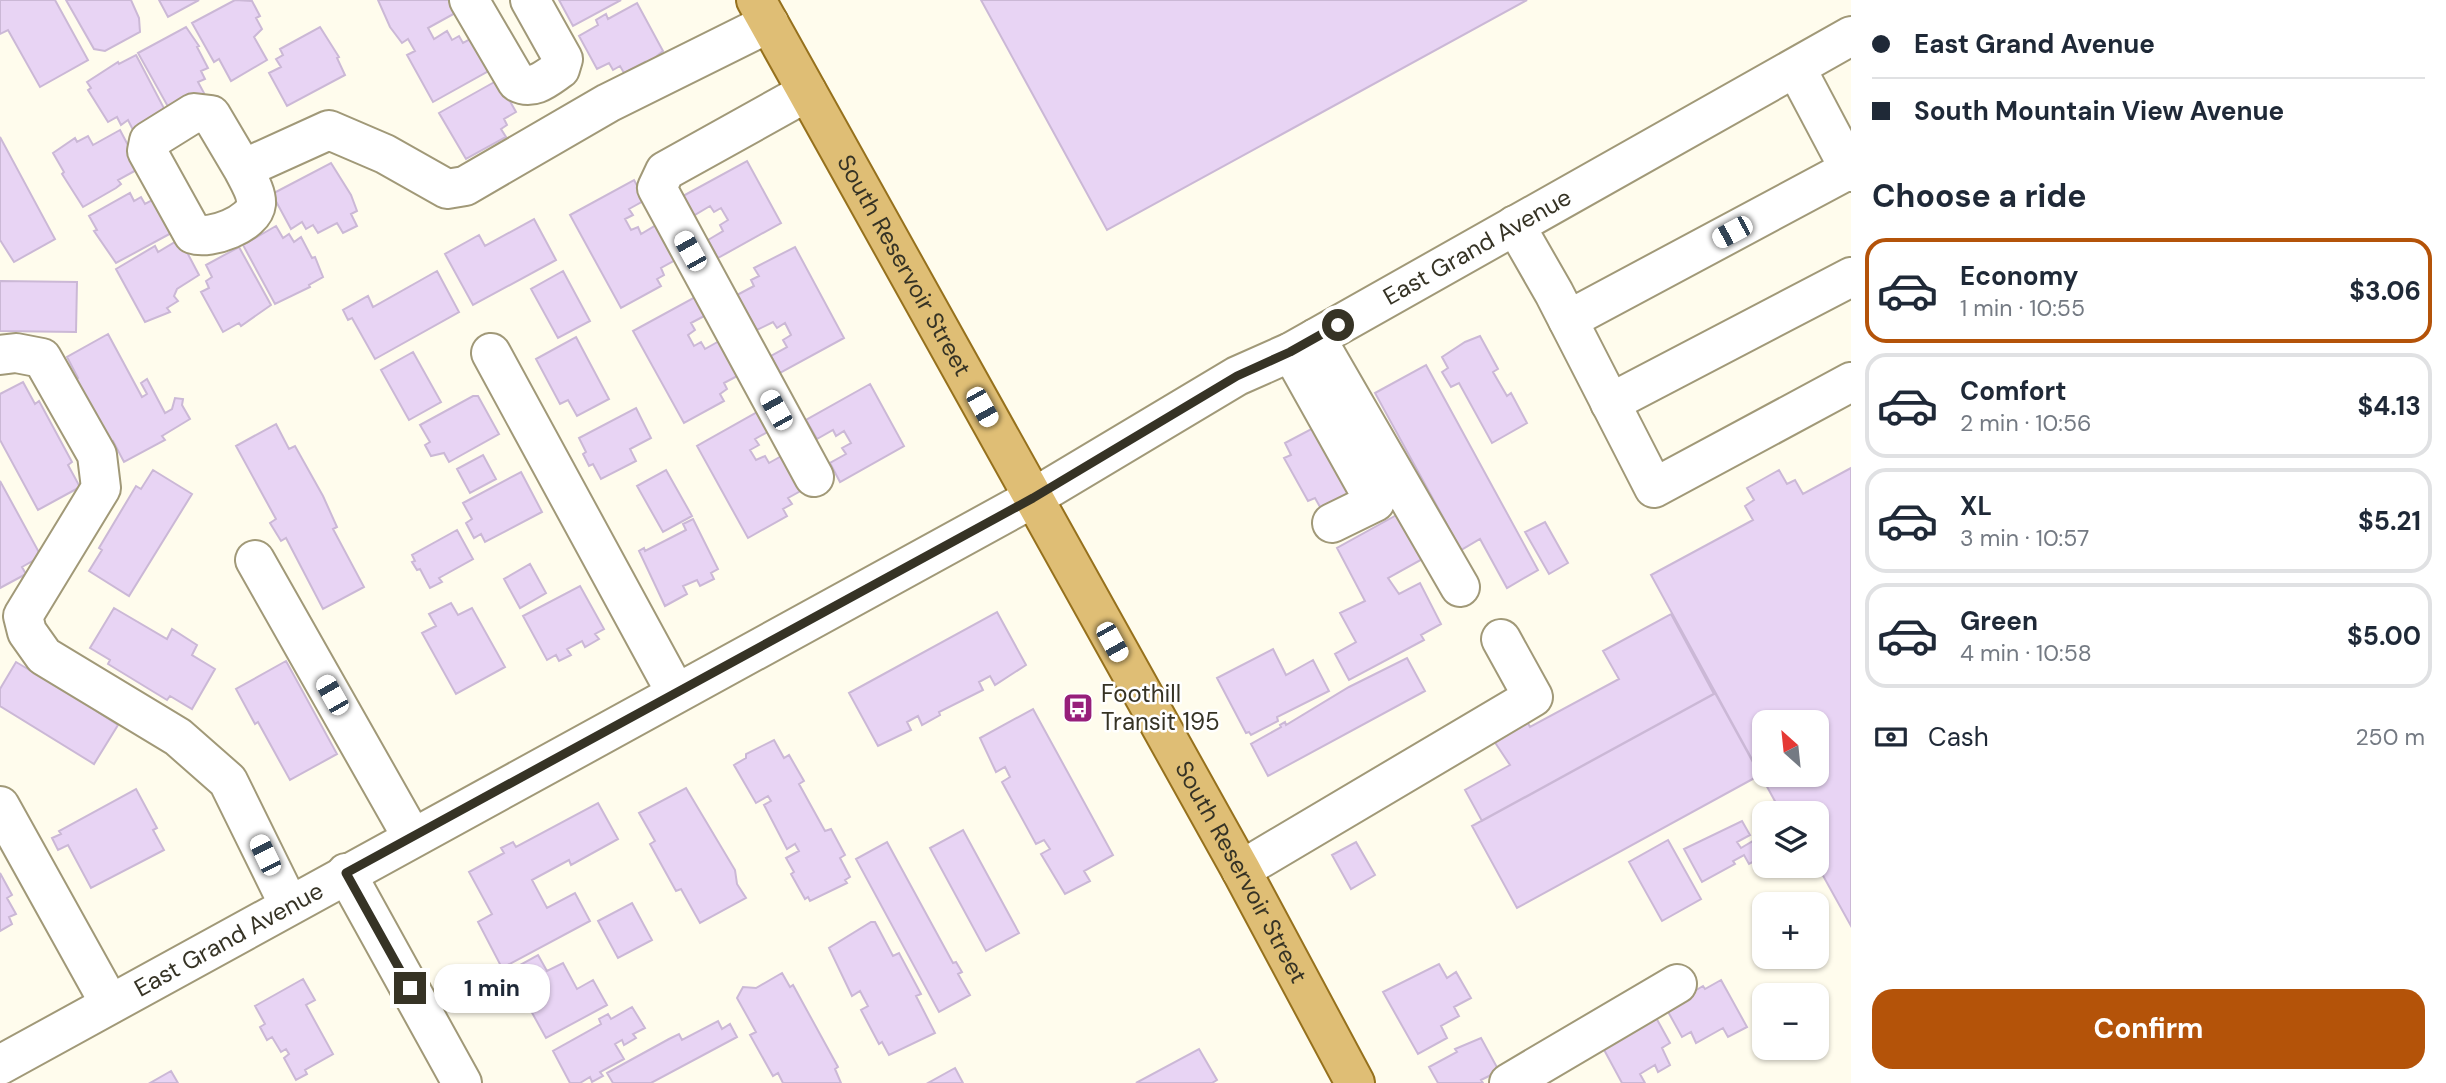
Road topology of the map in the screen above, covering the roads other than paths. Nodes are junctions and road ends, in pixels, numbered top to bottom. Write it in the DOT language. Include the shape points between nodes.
graph roads {
  1 [pos="469,0"];
  2 [pos="530,0"];
  3 [pos="763,11"];
  4 [pos="1851,36"];
  5 [pos="1796,68"];
  6 [pos="547,78"];
  7 [pos="807,92"];
  8 [pos="575,124"];
  9 [pos="243,169"];
  10 [pos="1850,171"];
  11 [pos="1515,225"];
  12 [pos="1851,276"];
  13 [pos="1568,320"];
  14 [pos="1303,345"];
  15 [pos="491,353"];
  16 [pos="0,355"];
  17 [pos="1851,382"];
  18 [pos="1610,402"];
  19 [pos="814,477"];
  20 [pos="1033,498"];
  21 [pos="1332,523"];
  22 [pos="255,560"];
  23 [pos="1460,587"];
  24 [pos="1500,639"];
  25 [pos="676,693"];
  26 [pos="0,806"];
  27 [pos="412,837"];
  28 [pos="1241,870"];
  29 [pos="346,873"];
  30 [pos="289,905"];
  31 [pos="1677,984"];
  32 [pos="110,1004"];
  33 [pos="0,1065"];
  34 [pos="462,1083"];
  35 [pos="1354,1083"];
  36 [pos="1509,1083"];
  1 -- 6 [label="street" via="517,82 533,86"];
  2 -- 6 [label="street" via="563,59 561,69"];
  3 -- 7 [label="main road, South Reservoir Street"];
  3 -- 8 [label="street"];
  4 -- 5 [label="street, East Grand Avenue"];
  5 -- 10 [label="street"];
  5 -- 11 [label="street, East Grand Avenue"];
  6 -- 8 [label="street"];
  7 -- 19 [label="street" via="665,172 657,188"];
  7 -- 20 [label="main road, South Reservoir Street"];
  8 -- 9 [label="street" via="465,186 447,189 328,130"];
  10 -- 13 [label="street"];
  11 -- 13 [label="street"];
  11 -- 14 [label="street, East Grand Avenue"];
  12 -- 18 [label="street"];
  13 -- 18 [label="street"];
  14 -- 20 [label="street, East Grand Avenue" via="1237,376"];
  14 -- 21 [label="street" via="1375,502"];
  14 -- 23 [label="street"];
  15 -- 25 [label="street"];
  16 -- 30 [label="street" via="42,358 97,454 101,488 23,616 27,632 44,656 178,737 228,781"];
  17 -- 18 [label="street" via="1654,488"];
  20 -- 25 [label="street, East Grand Avenue"];
  20 -- 28 [label="main road, South Reservoir Street"];
  22 -- 27 [label="street"];
  24 -- 28 [label="street" via="1532,697"];
  25 -- 27 [label="street, East Grand Avenue"];
  26 -- 32 [label="street"];
  27 -- 29 [label="street, East Grand Avenue"];
  28 -- 35 [label="main road, South Reservoir Street"];
  29 -- 30 [label="street, East Grand Avenue"];
  29 -- 34 [label="street"];
  30 -- 32 [label="street, East Grand Avenue"];
  31 -- 36 [label="street"];
  32 -- 33 [label="street, East Grand Avenue"];
}
